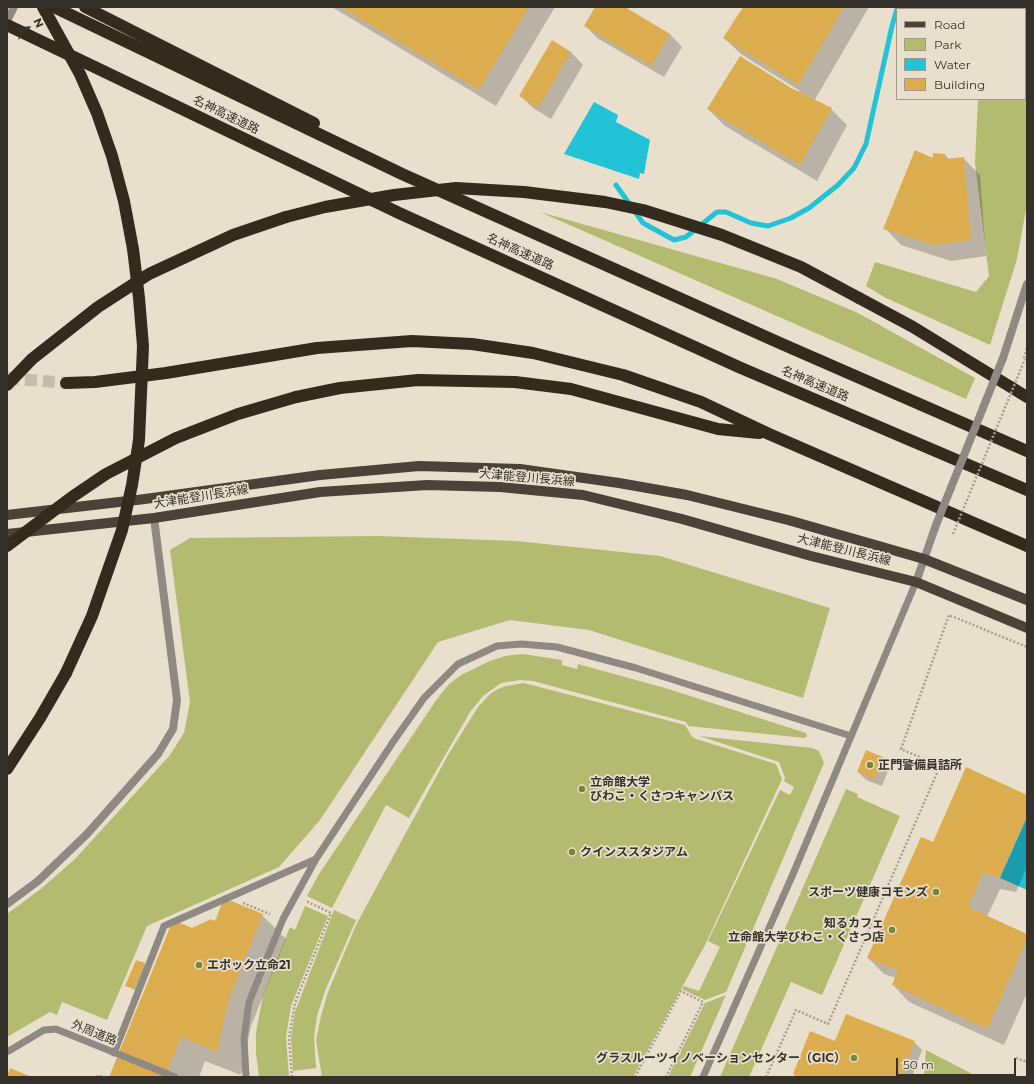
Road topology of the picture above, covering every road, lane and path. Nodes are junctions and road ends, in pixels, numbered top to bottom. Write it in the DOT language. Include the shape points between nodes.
graph roads {
  1 [pos="14,7"];
  2 [pos="43,7"];
  3 [pos="54,7"];
  4 [pos="85,7"];
  5 [pos="7,21"];
  6 [pos="7,25"];
  7 [pos="402,174"];
  8 [pos="1027,284"];
  9 [pos="1027,347"];
  10 [pos="1027,352"];
  11 [pos="1024,359"];
  12 [pos="66,383"];
  13 [pos="7,385"];
  14 [pos="1027,397"];
  15 [pos="769,434"];
  16 [pos="1027,451"];
  17 [pos="1027,490"];
  18 [pos="7,515"];
  19 [pos="154,518"];
  20 [pos="7,534"];
  21 [pos="954,534"];
  22 [pos="7,546"];
  23 [pos="1027,546"];
  24 [pos="924,559"];
  25 [pos="916,582"];
  26 [pos="1027,600"];
  27 [pos="1027,628"];
  28 [pos="1027,647"];
  29 [pos="851,736"];
  30 [pos="7,769"];
  31 [pos="316,859"];
  32 [pos="240,902"];
  33 [pos="308,902"];
  34 [pos="7,904"];
  35 [pos="270,914"];
  36 [pos="7,1052"];
  37 [pos="114,1053"];
  38 [pos="1016,1058"];
  39 [pos="1027,1062"];
  40 [pos="97,1077"];
  41 [pos="103,1077"];
  42 [pos="175,1077"];
  43 [pos="246,1077"];
  44 [pos="292,1077"];
  45 [pos="635,1077"];
  46 [pos="666,1077"];
  47 [pos="704,1077"];
  48 [pos="766,1077"];
  1 -- 5 [label="street"];
  2 -- 30 [label="highway, bridge" via="80,74 97,113 124,201 140,298 143,346 139,440 122,530 92,616 66,673"];
  3 -- 7 [label="highway, 名神高速道路"];
  4 -- 7 [label="highway" via="350,141"];
  6 -- 17 [label="highway, 名神高速道路" via="406,216 741,368"];
  7 -- 16 [label="highway, 名神高速道路"];
  8 -- 24 [label="street, bridge" via="1003,358"];
  9 -- 11 [label="path"];
  10 -- 11 [label="path"];
  11 -- 21 [label="path, bridge"];
  12 -- 15 [label="highway" via="166,373 317,348 412,341 472,344 533,353 623,375 702,402"];
  13 -- 14 [label="highway, bridge" via="32,359 98,307 149,274 233,235 325,207 386,196 456,188 524,192 605,202 643,210 722,235 801,267 913,326"];
  15 -- 22 [label="highway, bridge" via="718,429 571,389 515,382 418,380 340,388 296,397 238,414 162,445 106,474"];
  15 -- 23 [label="highway"];
  18 -- 24 [label="main road, 大津能登川長浜線" via="419,466 520,469 687,495 788,520"];
  19 -- 20 [label="main road, 大津能登川長浜線"];
  19 -- 25 [label="main road, 大津能登川長浜線" via="320,492 427,485 500,487 583,495"];
  19 -- 34 [label="street" via="177,700 173,729 158,754 87,834 38,881"];
  24 -- 25 [label="street"];
  24 -- 26 [label="main road, 大津能登川長浜線"];
  25 -- 27 [label="main road, 大津能登川長浜線"];
  25 -- 29 [label="lane"];
  28 -- 48 [label="path" via="949,615 901,749 940,766 828,1024 796,1010"];
  29 -- 31 [label="lane" via="595,656 534,644 497,646 458,664 424,698"];
  29 -- 47 [label="lane"];
  31 -- 37 [label="lane" via="164,926"];
  31 -- 43 [label="lane" via="283,919 249,1002 244,1038"];
  32 -- 35 [label="path"];
  33 -- 44 [label="path" via="331,913 293,1009 289,1038"];
  36 -- 37 [label="lane, 外周道路" via="41,1032 52,1029"];
  37 -- 42 [label="lane, 外周道路"];
  38 -- 39 [label="path"];
  40 -- 41 [label="path"];
  45 -- 46 [label="path" via="681,990 703,1002"];
}
